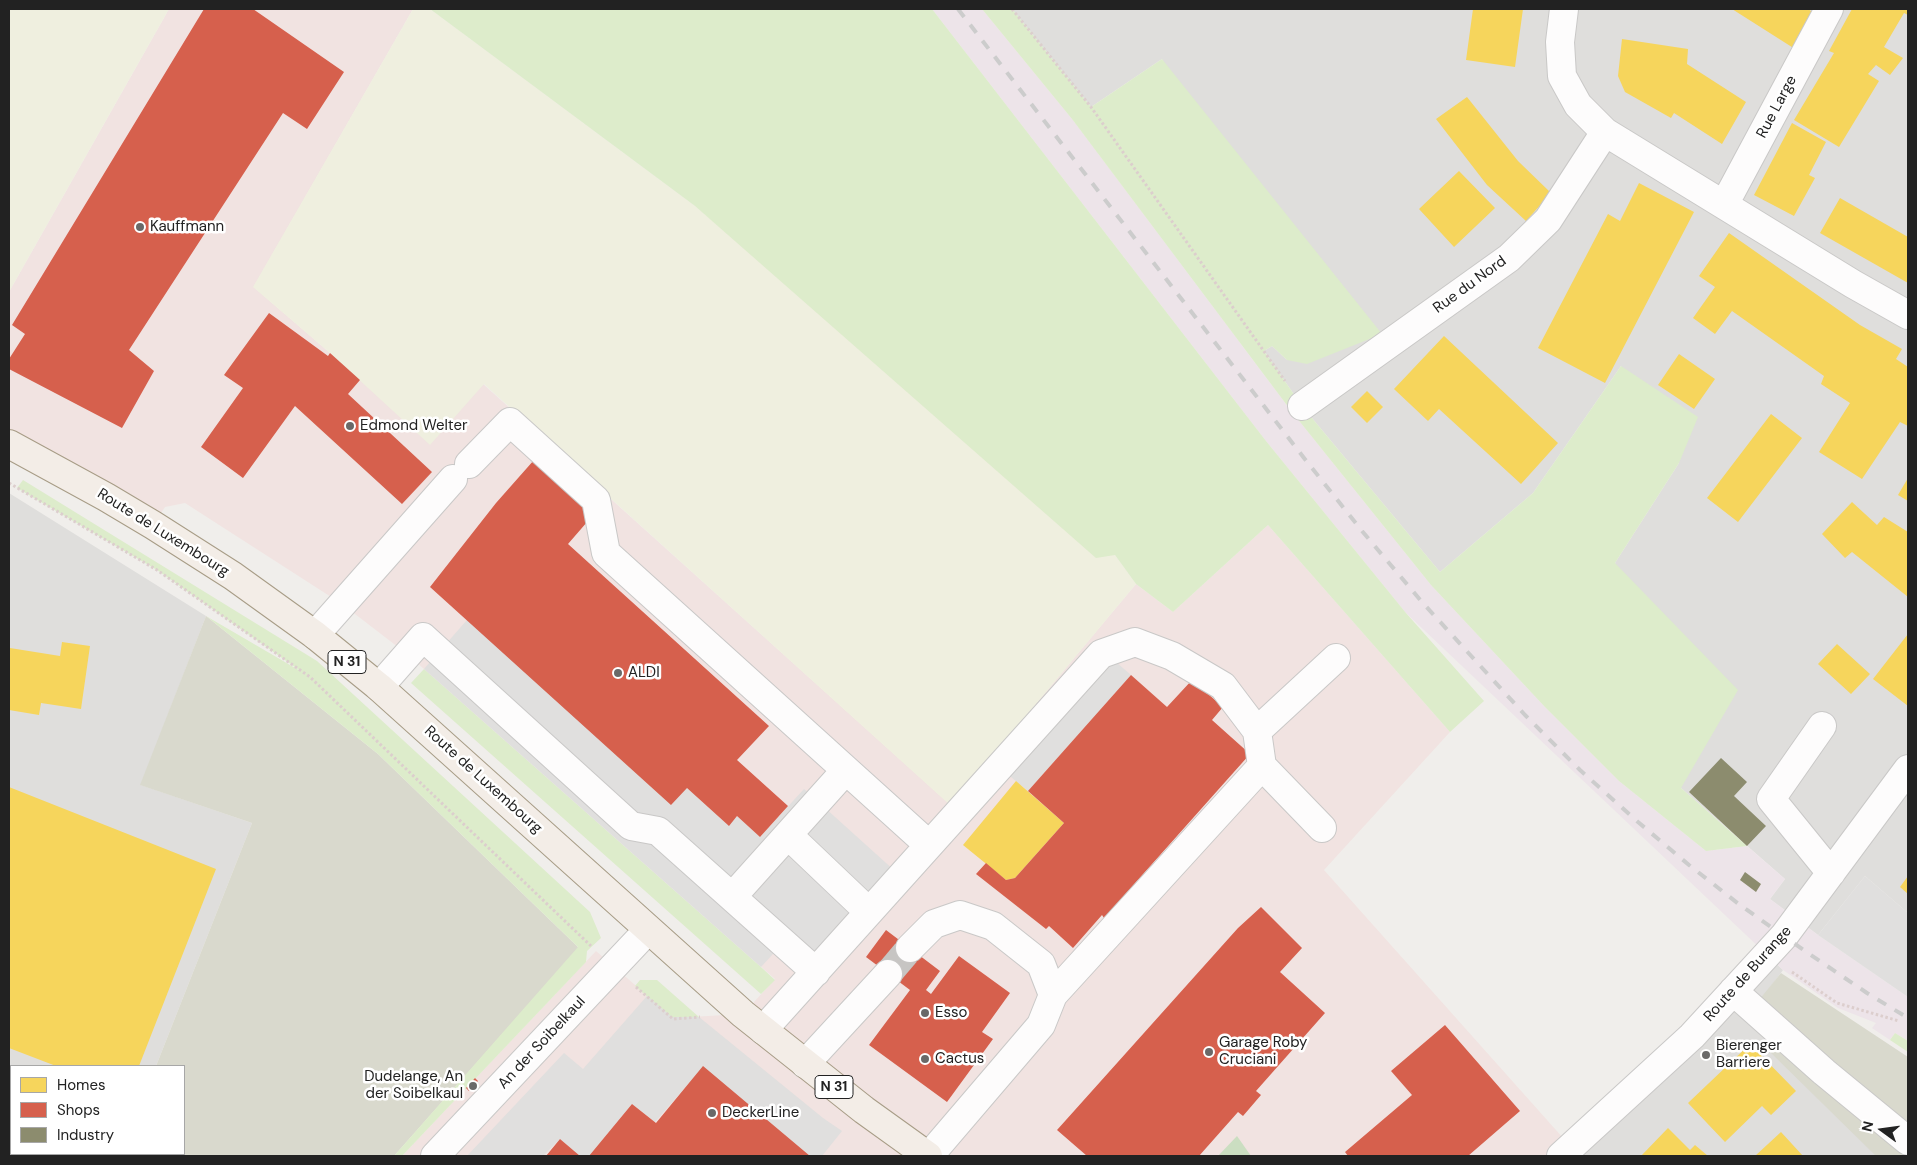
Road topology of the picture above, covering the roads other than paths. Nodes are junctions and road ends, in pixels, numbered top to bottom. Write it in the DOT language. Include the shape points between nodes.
graph roads {
  1 [pos="1564,9"];
  2 [pos="1829,9"];
  3 [pos="1605,132"];
  4 [pos="1724,205"];
  5 [pos="1908,316"];
  6 [pos="1302,406"];
  7 [pos="9,444"];
  8 [pos="315,635"];
  9 [pos="1336,658"];
  10 [pos="379,687"];
  11 [pos="1822,726"];
  12 [pos="1257,731"];
  13 [pos="1262,766"];
  14 [pos="1908,769"];
  15 [pos="846,770"];
  16 [pos="1322,828"];
  17 [pos="788,835"];
  18 [pos="929,846"];
  19 [pos="1831,873"];
  20 [pos="732,897"];
  21 [pos="869,912"];
  22 [pos="648,930"];
  23 [pos="910,948"];
  24 [pos="816,972"];
  25 [pos="888,974"];
  26 [pos="1733,991"];
  27 [pos="1053,995"];
  28 [pos="763,1030"];
  29 [pos="805,1064"];
  30 [pos="1908,1141"];
  31 [pos="435,1156"];
  32 [pos="928,1156"];
  33 [pos="1561,1156"];
  1 -- 3 [label="street" via="1560,42 1562,76 1578,105"];
  2 -- 4 [label="street, Rue Large"];
  3 -- 4 [label="street"];
  3 -- 6 [label="street, Rue du Nord" via="1548,220 1508,258"];
  4 -- 5 [label="street"];
  7 -- 8 [label="main road, Route de Luxembourg / N 31" via="153,525 233,576"];
  8 -- 10 [label="main road, Route de Luxembourg / N 31"];
  8 -- 15 [label="street" via="461,471 510,422 596,500 606,554"];
  9 -- 12 [label="street"];
  10 -- 20 [label="street" via="423,636 631,826 658,831"];
  10 -- 22 [label="main road, Route de Luxembourg / N 31"];
  11 -- 19 [label="street" via="1771,799"];
  12 -- 13 [label="street"];
  12 -- 18 [label="street" via="1222,686 1172,656 1135,642 1102,654"];
  13 -- 16 [label="street"];
  13 -- 27 [label="street"];
  14 -- 19 [label="street, Route de Burange"];
  15 -- 17 [label="street"];
  15 -- 18 [label="street"];
  17 -- 20 [label="street"];
  17 -- 21 [label="street"];
  18 -- 21 [label="street"];
  19 -- 26 [label="street, Route de Burange" via="1784,936"];
  20 -- 24 [label="street"];
  21 -- 24 [label="street"];
  22 -- 28 [label="main road, Route de Luxembourg / N 31"];
  22 -- 31 [label="street, An der Soibelkaul"];
  23 -- 27 [label="street" via="934,924 960,915 993,926 1041,964"];
  24 -- 28 [label="street"];
  25 -- 29 [label="street"];
  26 -- 30 [label="street"];
  26 -- 33 [label="street, Route de Burange" via="1692,1036"];
  27 -- 32 [label="street" via="1041,1025"];
  28 -- 29 [label="main road, Route de Luxembourg / N 31"];
  29 -- 32 [label="main road, Route de Luxembourg / N 31"];
}
